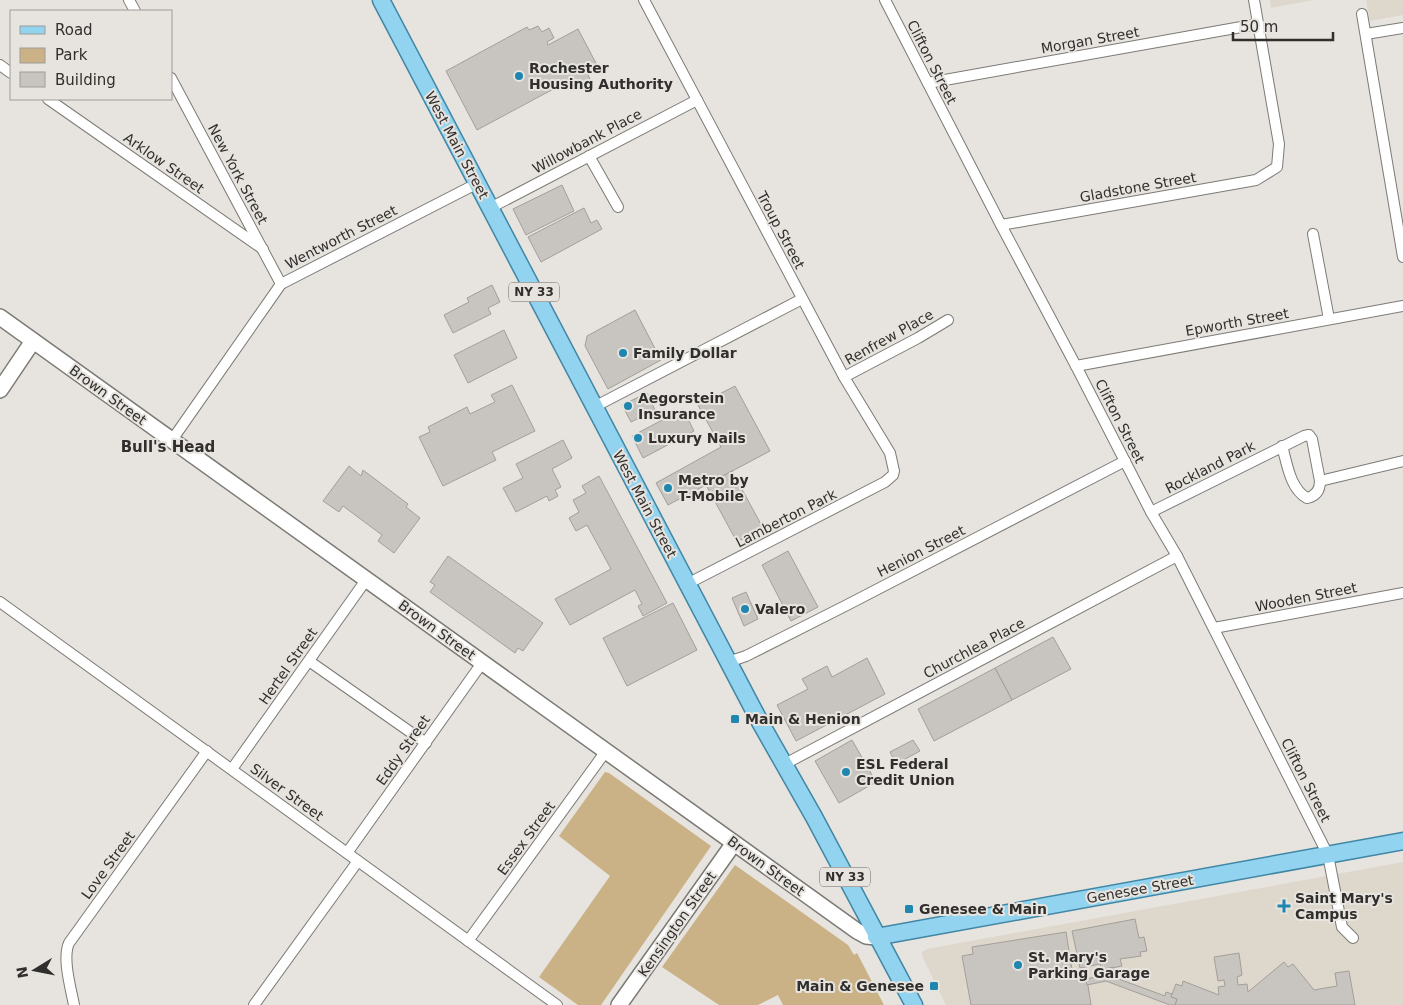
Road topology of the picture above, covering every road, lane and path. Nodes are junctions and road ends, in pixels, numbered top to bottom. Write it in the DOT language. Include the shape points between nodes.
graph roads {
  1 [pos="381,0"];
  2 [pos="644,0"];
  3 [pos="886,0"];
  4 [pos="1254,0"];
  5 [pos="1362,14"];
  6 [pos="1258,24"];
  7 [pos="1403,28"];
  8 [pos="1366,34"];
  9 [pos="172,80"];
  10 [pos="928,83"];
  11 [pos="49,100"];
  12 [pos="697,100"];
  13 [pos="589,156"];
  14 [pos="478,183"];
  15 [pos="618,207"];
  16 [pos="490,208"];
  17 [pos="1001,225"];
  18 [pos="1313,234"];
  19 [pos="263,249"];
  20 [pos="1403,257"];
  21 [pos="281,284"];
  22 [pos="802,299"];
  23 [pos="1403,306"];
  24 [pos="0,317"];
  25 [pos="1329,319"];
  26 [pos="948,320"];
  27 [pos="34,341"];
  28 [pos="1076,366"];
  29 [pos="844,377"];
  30 [pos="0,390"];
  31 [pos="594,407"];
  32 [pos="172,440"];
  33 [pos="1282,446"];
  34 [pos="1125,461"];
  35 [pos="1403,462"];
  36 [pos="894,471"];
  37 [pos="1320,481"];
  38 [pos="1151,512"];
  39 [pos="1177,556"];
  40 [pos="366,580"];
  41 [pos="687,584"];
  42 [pos="1403,593"];
  43 [pos="0,602"];
  44 [pos="1214,628"];
  45 [pos="308,661"];
  46 [pos="728,662"];
  47 [pos="482,663"];
  48 [pos="426,743"];
  49 [pos="207,751"];
  50 [pos="606,751"];
  51 [pos="783,764"];
  52 [pos="232,769"];
  53 [pos="1403,841"];
  54 [pos="734,843"];
  55 [pos="347,853"];
  56 [pos="1328,855"];
  57 [pos="358,861"];
  58 [pos="876,937"];
  59 [pos="1353,938"];
  60 [pos="468,941"];
  61 [pos="553,1004"];
  62 [pos="74,1005"];
  63 [pos="254,1005"];
  64 [pos="619,1005"];
  65 [pos="914,1005"];
  1 -- 14 [label="main road, West Main Street / NY 33"];
  2 -- 12 [label="street, Troup Street"];
  3 -- 10 [label="street, Clifton Street"];
  4 -- 6 [label="street"];
  5 -- 8 [label="street"];
  6 -- 10 [label="street, Morgan Street"];
  6 -- 17 [label="street, Gladstone Street" via="1279,144 1277,167 1256,180"];
  7 -- 8 [label="street"];
  8 -- 20 [label="street"];
  9 -- 19 [label="street, New York Street"];
  10 -- 17 [label="street, Clifton Street"];
  11 -- 19 [label="street, Arklow Street"];
  12 -- 13 [label="street, Willowbank Place"];
  12 -- 22 [label="street, Troup Street"];
  13 -- 15 [label="street"];
  13 -- 16 [label="street, Willowbank Place"];
  14 -- 16 [label="main road, West Main Street / NY 33"];
  14 -- 21 [label="street, Wentworth Street"];
  16 -- 31 [label="main road, West Main Street / NY 33"];
  17 -- 28 [label="street, Clifton Street"];
  18 -- 25 [label="street"];
  19 -- 21 [label="street, New York Street"];
  21 -- 32 [label="street, Wentworth Street"];
  22 -- 29 [label="street, Troup Street"];
  22 -- 31 [label="street"];
  23 -- 25 [label="street, Epworth Street"];
  24 -- 27 [label="main road, Brown Street"];
  25 -- 28 [label="street, Epworth Street"];
  26 -- 29 [label="street, Renfrew Place"];
  27 -- 30 [label="main road"];
  27 -- 32 [label="main road, Brown Street"];
  28 -- 34 [label="street, Clifton Street"];
  29 -- 36 [label="street, Troup Street" via="890,453"];
  31 -- 41 [label="main road, West Main Street / NY 33"];
  32 -- 40 [label="main road, Brown Street"];
  33 -- 37 [label="street, Rockland Park" via="1309,435"];
  33 -- 37 [label="street" via="1300,495 1312,497 1320,487"];
  33 -- 38 [label="street, Rockland Park"];
  34 -- 38 [label="street, Clifton Street"];
  34 -- 46 [label="street, Henion Street" via="822,618"];
  35 -- 37 [label="street"];
  36 -- 41 [label="street, Lamberton Park" via="885,482"];
  38 -- 39 [label="street, Clifton Street"];
  39 -- 44 [label="street, Clifton Street"];
  39 -- 51 [label="street, Churchlea Place"];
  40 -- 45 [label="street, Hertel Street"];
  40 -- 47 [label="main road, Brown Street"];
  41 -- 46 [label="main road, West Main Street / NY 33"];
  42 -- 44 [label="street, Wooden Street"];
  43 -- 49 [label="street, Silver Street"];
  44 -- 56 [label="street, Clifton Street"];
  45 -- 48 [label="street"];
  45 -- 52 [label="street, Hertel Street"];
  46 -- 51 [label="main road, West Main Street / NY 33"];
  47 -- 48 [label="street, Eddy Street"];
  47 -- 50 [label="main road, Brown Street"];
  48 -- 55 [label="street, Eddy Street"];
  49 -- 52 [label="street, Silver Street"];
  49 -- 62 [label="street, Love Street" via="69,943 66,959"];
  50 -- 54 [label="main road, Brown Street"];
  50 -- 60 [label="street, Essex Street"];
  51 -- 58 [label="main road, West Main Street / NY 33"];
  52 -- 55 [label="street, Silver Street"];
  53 -- 56 [label="main road, Genesee Street"];
  54 -- 58 [label="main road, Brown Street" via="857,931"];
  54 -- 64 [label="main road, Kensington Street"];
  55 -- 57 [label="street, Silver Street"];
  56 -- 58 [label="main road, Genesee Street"];
  56 -- 59 [label="street, Clifton Street" via="1342,927"];
  57 -- 60 [label="street, Silver Street"];
  57 -- 63 [label="street"];
  58 -- 65 [label="main road, West Main Street / NY 33"];
  60 -- 61 [label="street, Silver Street"];
}
